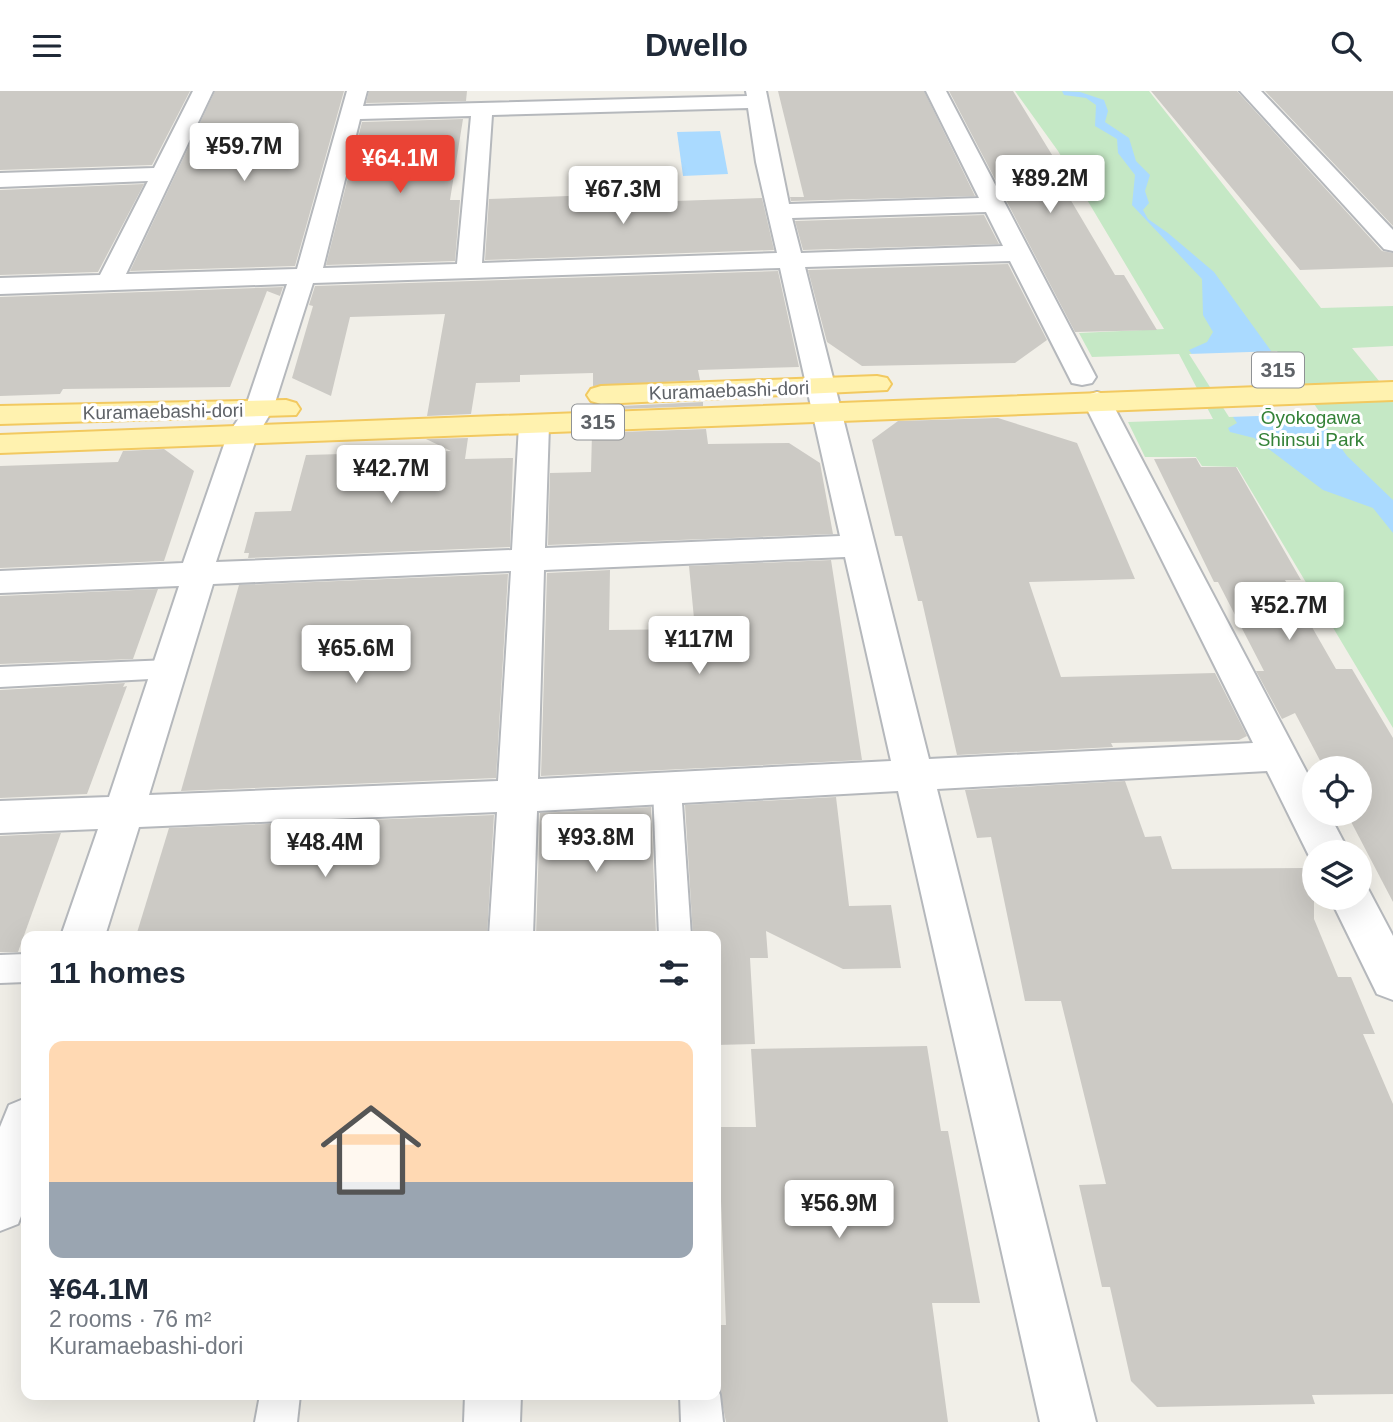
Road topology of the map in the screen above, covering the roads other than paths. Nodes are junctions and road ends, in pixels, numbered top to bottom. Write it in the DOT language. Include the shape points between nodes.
graph roads {
  1 [pos="203,91"];
  2 [pos="936,91"];
  3 [pos="1250,91"];
  4 [pos="757,97"];
  5 [pos="353,102"];
  6 [pos="482,109"];
  7 [pos="164,174"];
  8 [pos="0,180"];
  9 [pos="996,205"];
  10 [pos="779,211"];
  11 [pos="1393,244"];
  12 [pos="1021,253"];
  13 [pos="790,260"];
  14 [pos="469,270"];
  15 [pos="305,277"];
  16 [pos="110,283"];
  17 [pos="0,286"];
  18 [pos="1388,379"];
  19 [pos="1090,389"];
  20 [pos="824,400"];
  21 [pos="259,409"];
  22 [pos="0,415"];
  23 [pos="534,425"];
  24 [pos="242,436"];
  25 [pos="0,444"];
  26 [pos="859,545"];
  27 [pos="527,560"];
  28 [pos="196,573"];
  29 [pos="0,582"];
  30 [pos="169,669"];
  31 [pos="0,677"];
  32 [pos="1279,756"];
  33 [pos="913,774"];
  34 [pos="667,788"];
  35 [pos="517,796"];
  36 [pos="123,810"];
  37 [pos="0,817"];
  38 [pos="1322,840"];
  39 [pos="1357,910"];
  40 [pos="85,931"];
  41 [pos="510,931"];
  42 [pos="675,931"];
  43 [pos="21,968"];
  44 [pos="0,969"];
  45 [pos="1393,980"];
  46 [pos="21,1138"];
  47 [pos="0,1206"];
  48 [pos="279,1400"];
  49 [pos="493,1400"];
  50 [pos="700,1400"];
  51 [pos="276,1422"];
  52 [pos="492,1422"];
  53 [pos="702,1422"];
  54 [pos="1068,1422"];
  1 -- 7 [label="street"];
  2 -- 9 [label="street"];
  3 -- 11 [label="street"];
  4 -- 6 [label="street"];
  4 -- 10 [label="street"];
  5 -- 6 [label="street"];
  5 -- 15 [label="street" via="312,265"];
  6 -- 14 [label="street"];
  7 -- 8 [label="street"];
  7 -- 16 [label="street"];
  9 -- 10 [label="street"];
  9 -- 12 [label="street"];
  10 -- 13 [label="street"];
  12 -- 13 [label="street"];
  12 -- 19 [label="street"];
  13 -- 14 [label="street"];
  13 -- 20 [label="street"];
  14 -- 15 [label="street"];
  15 -- 16 [label="street"];
  15 -- 21 [label="street"];
  16 -- 17 [label="street"];
  18 -- 19 [label="main road, Kuramaebashi-dori / 315"];
  19 -- 20 [label="main road, Kuramaebashi-dori / 315"];
  19 -- 32 [label="street"];
  20 -- 21 [label="main road, Kuramaebashi-dori / 315"];
  20 -- 23 [label="main road, Kuramaebashi-dori / 315"];
  20 -- 26 [label="street"];
  21 -- 22 [label="main road, Kuramaebashi-dori / 315"];
  21 -- 24 [label="street"];
  23 -- 24 [label="main road, Kuramaebashi-dori / 315"];
  23 -- 27 [label="street"];
  24 -- 25 [label="main road, Kuramaebashi-dori / 315"];
  24 -- 28 [label="street"];
  26 -- 27 [label="street"];
  26 -- 33 [label="street"];
  27 -- 28 [label="street"];
  27 -- 35 [label="street"];
  28 -- 29 [label="street"];
  28 -- 30 [label="street" via="196,592"];
  30 -- 31 [label="lane"];
  30 -- 36 [label="street"];
  32 -- 33 [label="street"];
  32 -- 38 [label="street"];
  33 -- 34 [label="street"];
  33 -- 54 [label="street"];
  34 -- 35 [label="street"];
  34 -- 42 [label="lane"];
  35 -- 36 [label="street"];
  35 -- 41 [label="street"];
  36 -- 37 [label="street"];
  36 -- 40 [label="street"];
  39 -- 45 [label="street"];
  43 -- 44 [label="lane"];
  46 -- 47 [label="street"];
  48 -- 51 [label="lane"];
  49 -- 52 [label="street"];
  50 -- 53 [label="lane"];
}
